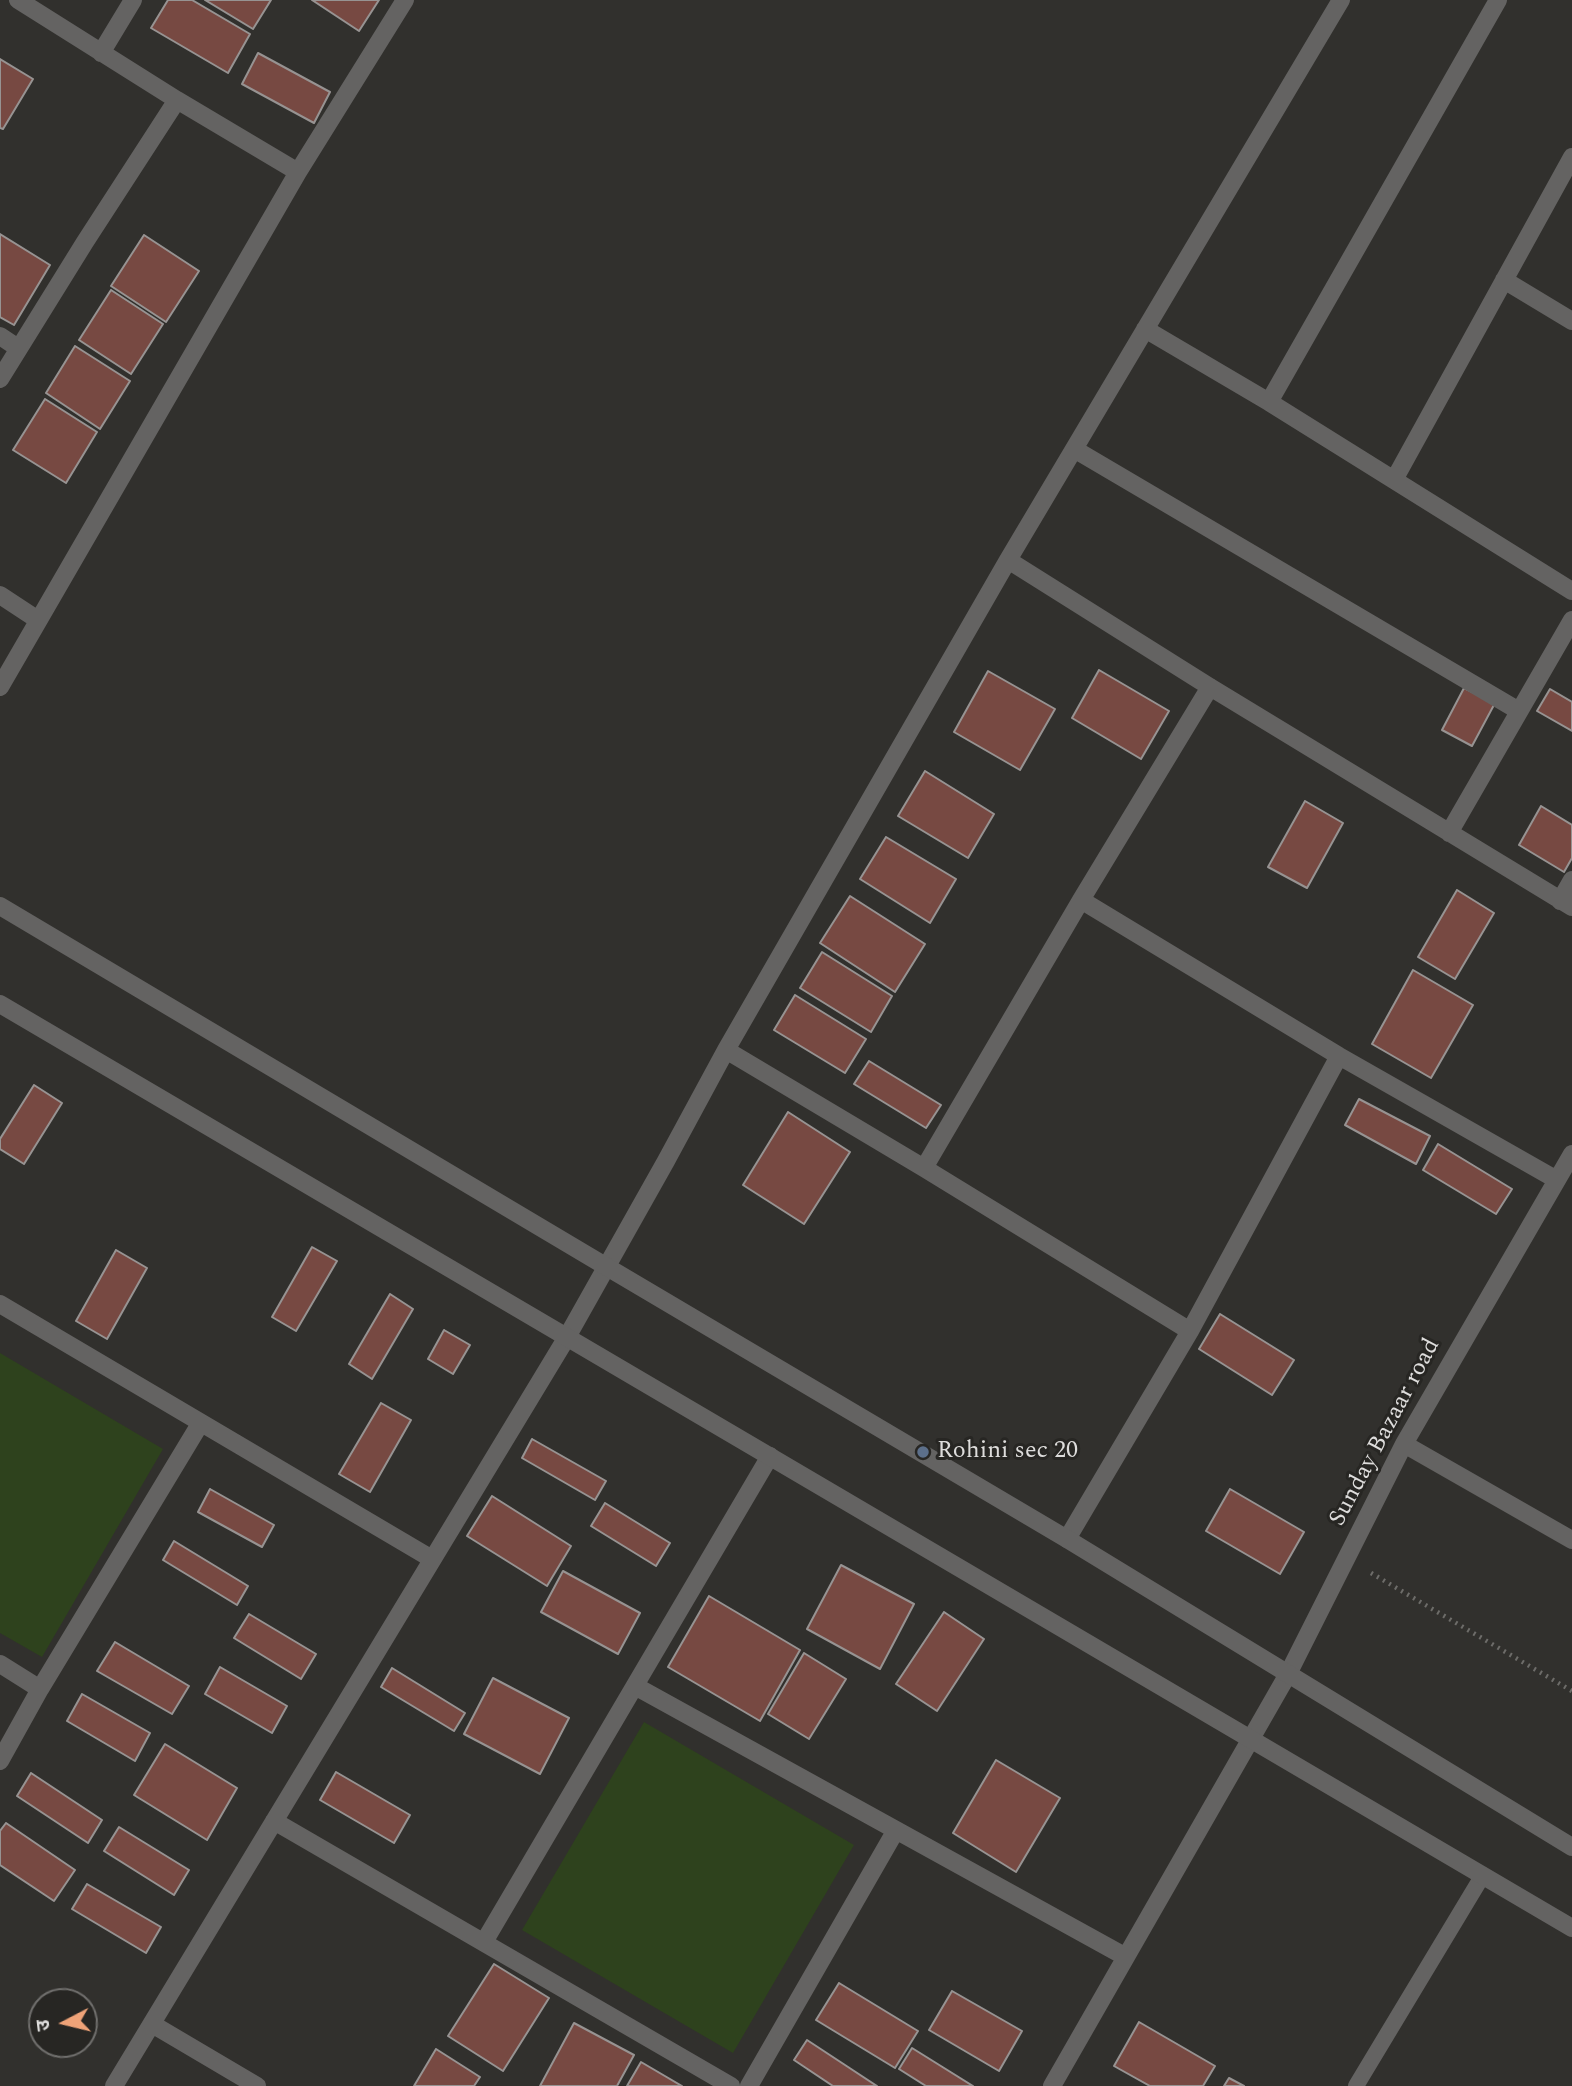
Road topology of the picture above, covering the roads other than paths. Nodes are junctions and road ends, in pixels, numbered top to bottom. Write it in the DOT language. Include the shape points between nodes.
graph roads {
  1 [pos="18,0"];
  2 [pos="133,0"];
  3 [pos="405,0"];
  4 [pos="1341,0"];
  5 [pos="1498,0"];
  6 [pos="101,53"];
  7 [pos="177,100"];
  8 [pos="1572,157"];
  9 [pos="298,172"];
  10 [pos="1504,280"];
  11 [pos="1572,321"];
  12 [pos="1145,329"];
  13 [pos="0,336"];
  14 [pos="18,348"];
  15 [pos="0,379"];
  16 [pos="1269,402"];
  17 [pos="1074,449"];
  18 [pos="1394,480"];
  19 [pos="1008,560"];
  20 [pos="1572,592"];
  21 [pos="0,595"];
  22 [pos="38,620"];
  23 [pos="1572,620"];
  24 [pos="0,687"];
  25 [pos="1210,687"];
  26 [pos="1519,711"];
  27 [pos="1449,833"];
  28 [pos="1572,880"];
  29 [pos="1081,900"];
  30 [pos="1566,904"];
  31 [pos="0,906"];
  32 [pos="0,1004"];
  33 [pos="726,1050"];
  34 [pos="1339,1056"];
  35 [pos="1572,1154"];
  36 [pos="925,1168"];
  37 [pos="1557,1180"];
  38 [pos="607,1267"];
  39 [pos="0,1304"];
  40 [pos="1190,1331"];
  41 [pos="567,1337"];
  42 [pos="200,1424"];
  43 [pos="1404,1444"];
  44 [pos="770,1456"];
  45 [pos="1067,1539"];
  46 [pos="1572,1540"];
  47 [pos="432,1559"];
  48 [pos="0,1664"];
  49 [pos="1289,1674"];
  50 [pos="635,1686"];
  51 [pos="40,1689"];
  52 [pos="1251,1739"];
  53 [pos="0,1761"];
  54 [pos="274,1821"];
  55 [pos="896,1830"];
  56 [pos="1572,1847"];
  57 [pos="1483,1875"];
  58 [pos="1572,1928"];
  59 [pos="484,1942"];
  60 [pos="1126,1957"];
  61 [pos="152,2024"];
  62 [pos="114,2086"];
  63 [pos="257,2086"];
  64 [pos="731,2086"];
  65 [pos="749,2086"];
  66 [pos="1052,2086"];
  67 [pos="1356,2086"];
  1 -- 6 [label="street"];
  2 -- 6 [label="street"];
  3 -- 9 [label="street"];
  4 -- 12 [label="street"];
  5 -- 16 [label="street"];
  6 -- 7 [label="street"];
  7 -- 9 [label="street"];
  7 -- 14 [label="street"];
  8 -- 10 [label="street"];
  9 -- 22 [label="street"];
  10 -- 11 [label="street"];
  10 -- 18 [label="street"];
  12 -- 16 [label="street"];
  12 -- 17 [label="street"];
  13 -- 14 [label="street"];
  14 -- 15 [label="street"];
  16 -- 18 [label="street"];
  17 -- 19 [label="street"];
  17 -- 26 [label="street"];
  18 -- 20 [label="street"];
  19 -- 25 [label="street"];
  19 -- 33 [label="street"];
  21 -- 22 [label="street"];
  22 -- 24 [label="street"];
  23 -- 26 [label="street"];
  25 -- 27 [label="street"];
  25 -- 29 [label="street"];
  26 -- 27 [label="street"];
  27 -- 30 [label="street"];
  28 -- 30 [label="street"];
  29 -- 34 [label="street"];
  29 -- 36 [label="street"];
  31 -- 38 [label="street"];
  32 -- 41 [label="street"];
  33 -- 36 [label="street"];
  33 -- 38 [label="street"];
  34 -- 37 [label="street"];
  34 -- 40 [label="street"];
  35 -- 37 [label="street, Sunday Bazaar road"];
  36 -- 40 [label="street"];
  37 -- 43 [label="street, Sunday Bazaar road"];
  38 -- 41 [label="street"];
  38 -- 45 [label="street"];
  39 -- 42 [label="street"];
  40 -- 45 [label="street"];
  41 -- 44 [label="street"];
  41 -- 47 [label="street"];
  42 -- 47 [label="street"];
  42 -- 51 [label="street"];
  43 -- 46 [label="street"];
  43 -- 49 [label="street, Sunday Bazaar road"];
  44 -- 50 [label="street"];
  44 -- 52 [label="street"];
  45 -- 49 [label="street"];
  47 -- 54 [label="street"];
  48 -- 51 [label="street"];
  49 -- 52 [label="street, Sunday Bazaar road"];
  49 -- 56 [label="street"];
  50 -- 55 [label="street"];
  50 -- 59 [label="street"];
  51 -- 53 [label="street"];
  52 -- 57 [label="street"];
  52 -- 60 [label="street, Sunday Bazaar road"];
  54 -- 59 [label="street"];
  54 -- 61 [label="street"];
  55 -- 60 [label="street"];
  55 -- 65 [label="street"];
  57 -- 58 [label="street"];
  57 -- 67 [label="lane"];
  59 -- 64 [label="street"];
  60 -- 66 [label="street, Sunday Bazaar road"];
  61 -- 62 [label="street"];
  61 -- 63 [label="street"];
}
